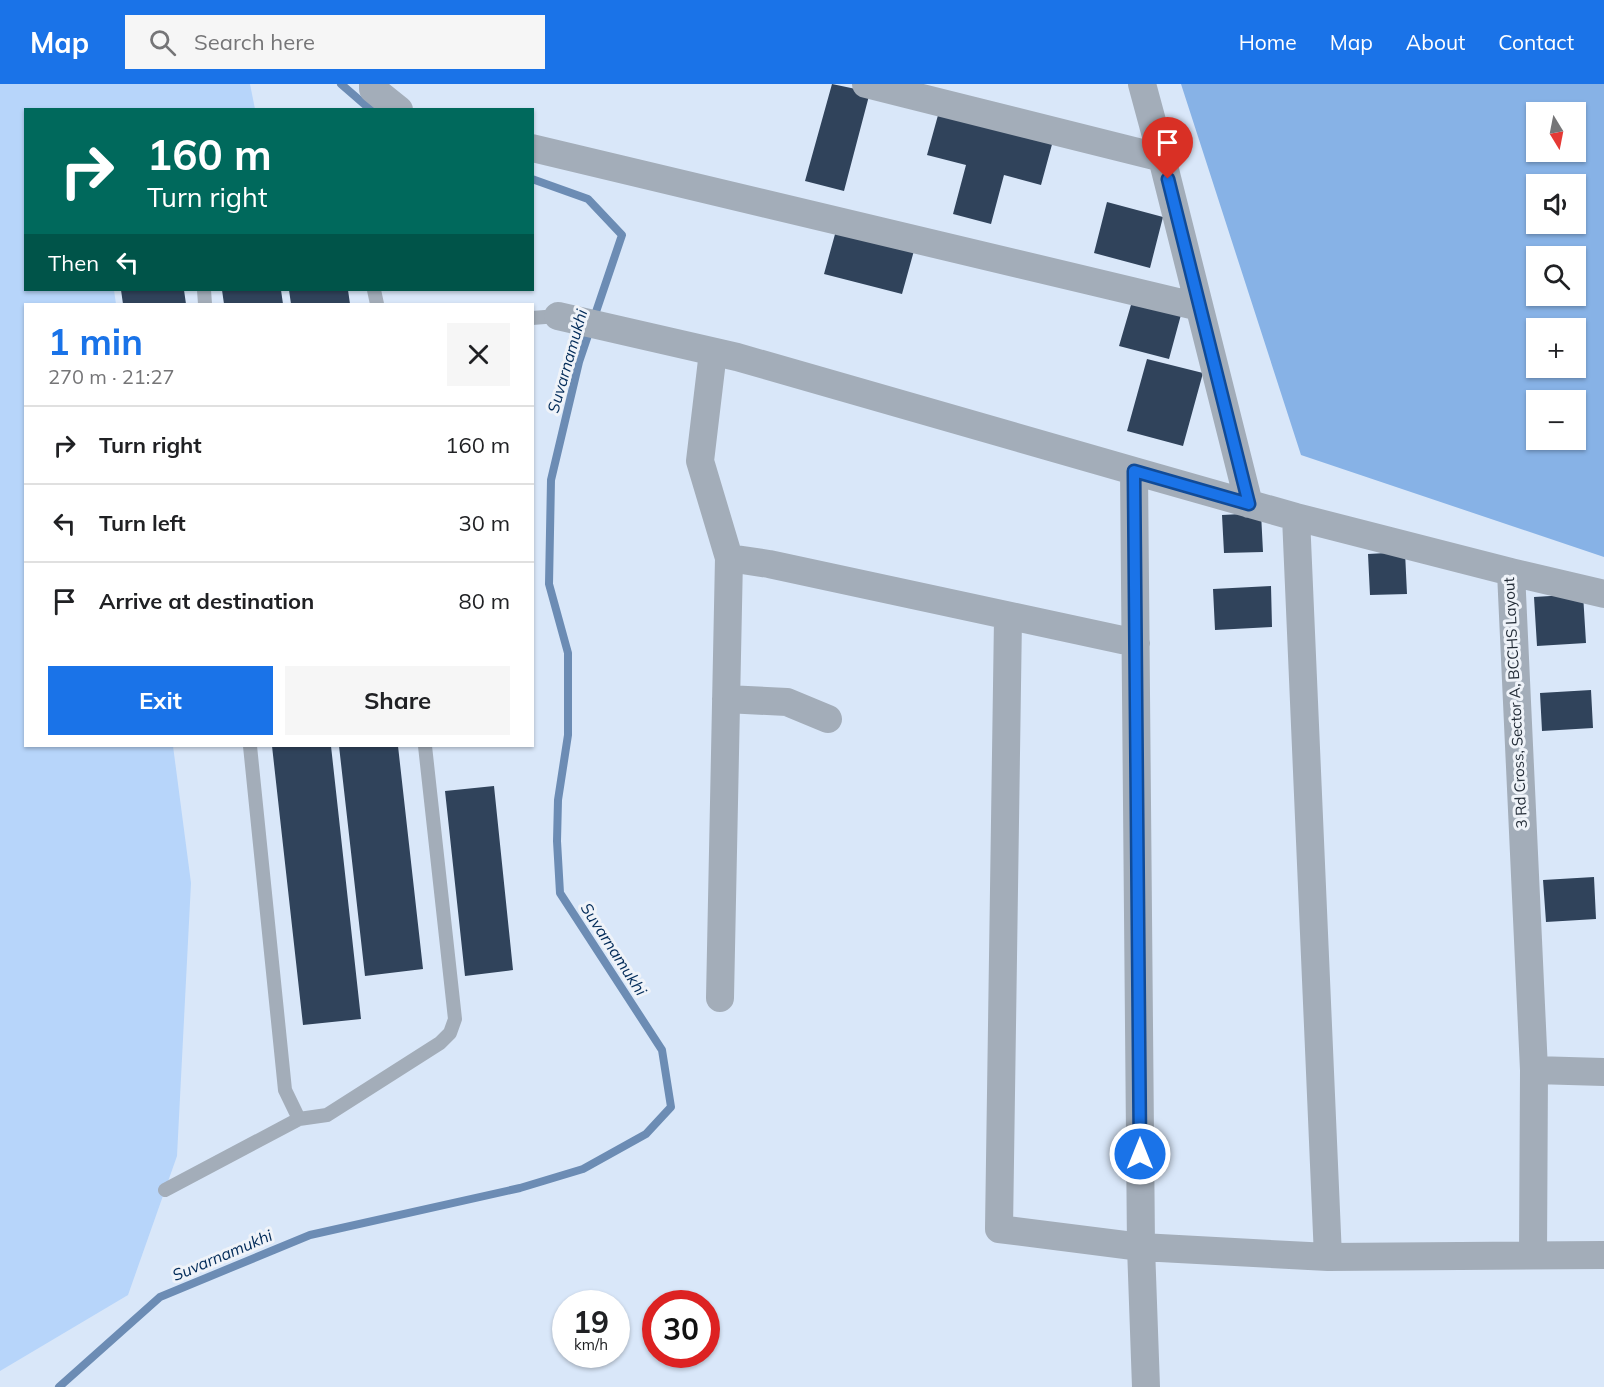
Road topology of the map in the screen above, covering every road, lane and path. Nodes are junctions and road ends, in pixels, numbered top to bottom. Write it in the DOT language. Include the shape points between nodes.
graph roads {
  1 [pos="372,84"];
  2 [pos="866,84"];
  3 [pos="1142,84"];
  4 [pos="397,108"];
  5 [pos="534,148"];
  6 [pos="1162,158"];
  7 [pos="1199,307"];
  8 [pos="555,318"];
  9 [pos="713,352"];
  10 [pos="1134,471"];
  11 [pos="1249,504"];
  12 [pos="1296,517"];
  13 [pos="729,558"];
  14 [pos="1510,572"];
  15 [pos="1604,594"];
  16 [pos="1008,618"];
  17 [pos="1136,643"];
  18 [pos="726,699"];
  19 [pos="828,719"];
  20 [pos="250,747"];
  21 [pos="425,747"];
  22 [pos="720,998"];
  23 [pos="1534,1070"];
  24 [pos="1604,1072"];
  25 [pos="299,1119"];
  26 [pos="165,1190"];
  27 [pos="1141,1247"];
  28 [pos="1533,1255"];
  29 [pos="1604,1255"];
  30 [pos="1328,1257"];
  31 [pos="1146,1387"];
  1 -- 4 [label="street"];
  2 -- 6 [label="street"];
  3 -- 6 [label="street"];
  5 -- 7 [label="street"];
  6 -- 7 [label="street"];
  7 -- 11 [label="street"];
  8 -- 9 [label="street, 3 Rd Cross, Sector A, BCCHS Layout"];
  9 -- 10 [label="street, 3 Rd Cross, Sector A, BCCHS Layout"];
  9 -- 13 [label="street" via="700,461"];
  10 -- 11 [label="street, 3 Rd Cross, Sector A, BCCHS Layout"];
  10 -- 17 [label="street"];
  11 -- 12 [label="street, 3 Rd Cross, Sector A, BCCHS Layout"];
  12 -- 14 [label="street, 3 Rd Cross, Sector A, BCCHS Layout"];
  12 -- 30 [label="street"];
  13 -- 16 [label="street"];
  13 -- 18 [label="street"];
  14 -- 15 [label="street"];
  14 -- 23 [label="street, 3 Rd Cross, Sector A, BCCHS Layout"];
  16 -- 17 [label="street"];
  16 -- 27 [label="street" via="999,1229"];
  17 -- 27 [label="street"];
  18 -- 19 [label="street" via="788,702"];
  18 -- 22 [label="street"];
  20 -- 25 [label="lane" via="285,1090"];
  21 -- 25 [label="lane" via="455,1019 450,1033 440,1043 327,1115"];
  23 -- 24 [label="street"];
  23 -- 28 [label="street, 3 Rd Cross, Sector A, BCCHS Layout"];
  25 -- 26 [label="lane"];
  27 -- 30 [label="street"];
  27 -- 31 [label="street"];
  28 -- 29 [label="street"];
  28 -- 30 [label="street"];
}
